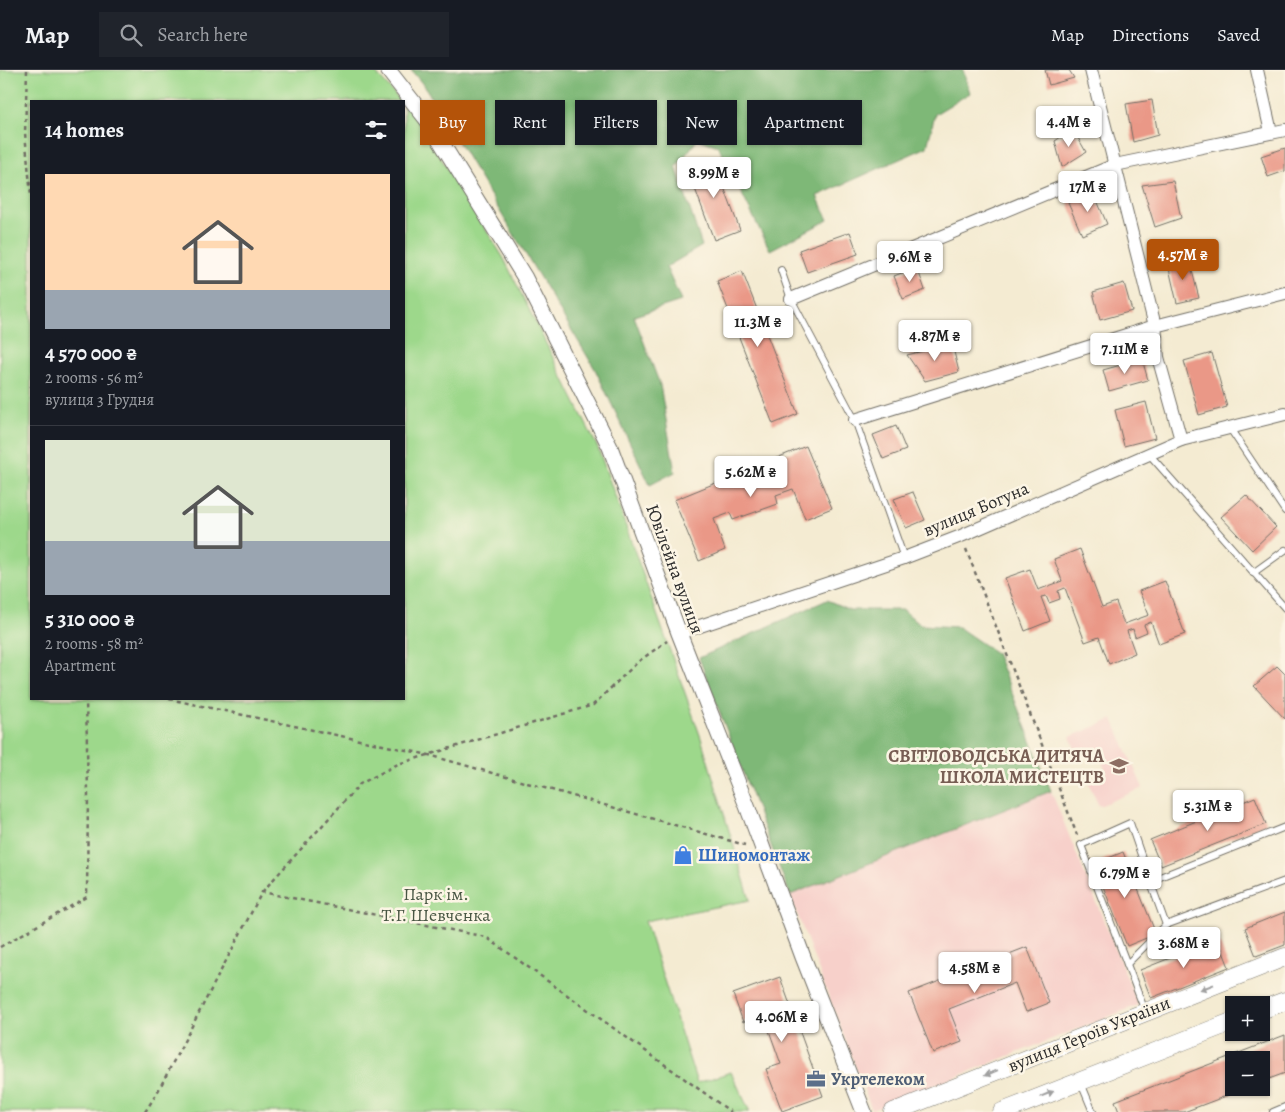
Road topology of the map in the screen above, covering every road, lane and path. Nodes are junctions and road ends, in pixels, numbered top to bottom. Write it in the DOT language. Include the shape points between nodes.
graph roads {
  1 [pos="27,70"];
  2 [pos="388,70"];
  3 [pos="1092,70"];
  4 [pos="1257,70"];
  5 [pos="1285,130"];
  6 [pos="1271,132"];
  7 [pos="1115,165"];
  8 [pos="30,186"];
  9 [pos="781,270"];
  10 [pos="1285,293"];
  11 [pos="791,299"];
  12 [pos="1155,326"];
  13 [pos="1285,414"];
  14 [pos="855,420"];
  15 [pos="1229,427"];
  16 [pos="1181,440"];
  17 [pos="1149,454"];
  18 [pos="1285,511"];
  19 [pos="961,536"];
  20 [pos="1285,550"];
  21 [pos="904,558"];
  22 [pos="1253,573"];
  23 [pos="1285,608"];
  24 [pos="679,633"];
  25 [pos="86,700"];
  26 [pos="181,700"];
  27 [pos="429,755"];
  28 [pos="1285,827"];
  29 [pos="1081,845"];
  30 [pos="764,850"];
  31 [pos="1150,881"];
  32 [pos="1285,881"];
  33 [pos="262,892"];
  34 [pos="1166,925"];
  35 [pos="0,947"];
  36 [pos="1285,957"];
  37 [pos="1127,964"];
  38 [pos="1285,1001"];
  39 [pos="1270,1007"];
  40 [pos="1145,1011"];
  41 [pos="1225,1025"];
  42 [pos="1080,1081"];
  43 [pos="1285,1107"];
  44 [pos="145,1112"];
  45 [pos="731,1112"];
  46 [pos="864,1112"];
  47 [pos="893,1112"];
  48 [pos="1002,1112"];
  49 [pos="1093,1112"];
  50 [pos="1273,1112"];
  1 -- 8 [label="path" via="25,134"];
  2 -- 24 [label="street, Ювілейна вулиця" via="428,121 525,278 610,447"];
  3 -- 7 [label="street"];
  4 -- 6 [label="street"];
  5 -- 6 [label="street"];
  6 -- 7 [label="street"];
  7 -- 11 [label="street"];
  7 -- 12 [label="street"];
  9 -- 11 [label="lane"];
  10 -- 12 [label="street"];
  11 -- 14 [label="lane"];
  12 -- 14 [label="street"];
  12 -- 16 [label="street" via="1158,357"];
  13 -- 15 [label="street, вулиця Богуна"];
  14 -- 21 [label="lane"];
  15 -- 16 [label="street, вулиця Богуна"];
  15 -- 18 [label="lane"];
  16 -- 17 [label="street, вулиця Богуна"];
  17 -- 19 [label="street, вулиця Богуна"];
  17 -- 22 [label="lane"];
  19 -- 21 [label="street, вулиця Богуна"];
  19 -- 29 [label="path"];
  20 -- 22 [label="lane"];
  21 -- 24 [label="street, вулиця Богуна"];
  22 -- 23 [label="lane"];
  24 -- 27 [label="path" via="639,661 593,705"];
  24 -- 30 [label="street, Ювілейна вулиця"];
  25 -- 35 [label="path" via="86,897"];
  26 -- 27 [label="path"];
  27 -- 30 [label="path"];
  27 -- 33 [label="path" via="398,764 360,784"];
  28 -- 31 [label="lane"];
  29 -- 31 [label="lane" via="1130,823"];
  29 -- 37 [label="lane"];
  30 -- 46 [label="street, Ювілейна вулиця"];
  31 -- 34 [label="lane"];
  32 -- 34 [label="lane"];
  33 -- 44 [label="path"];
  33 -- 45 [label="path" via="486,937"];
  34 -- 37 [label="lane"];
  36 -- 40 [label="main road, вулиця Героїв України, one-way"];
  37 -- 40 [label="lane"];
  38 -- 39 [label="main road"];
  40 -- 47 [label="main road, вулиця Героїв України, one-way"];
  41 -- 42 [label="main road"];
  48 -- 42 [label="main road, one-way"];
  42 -- 49 [label="lane"];
  43 -- 50 [label="lane"];
}
